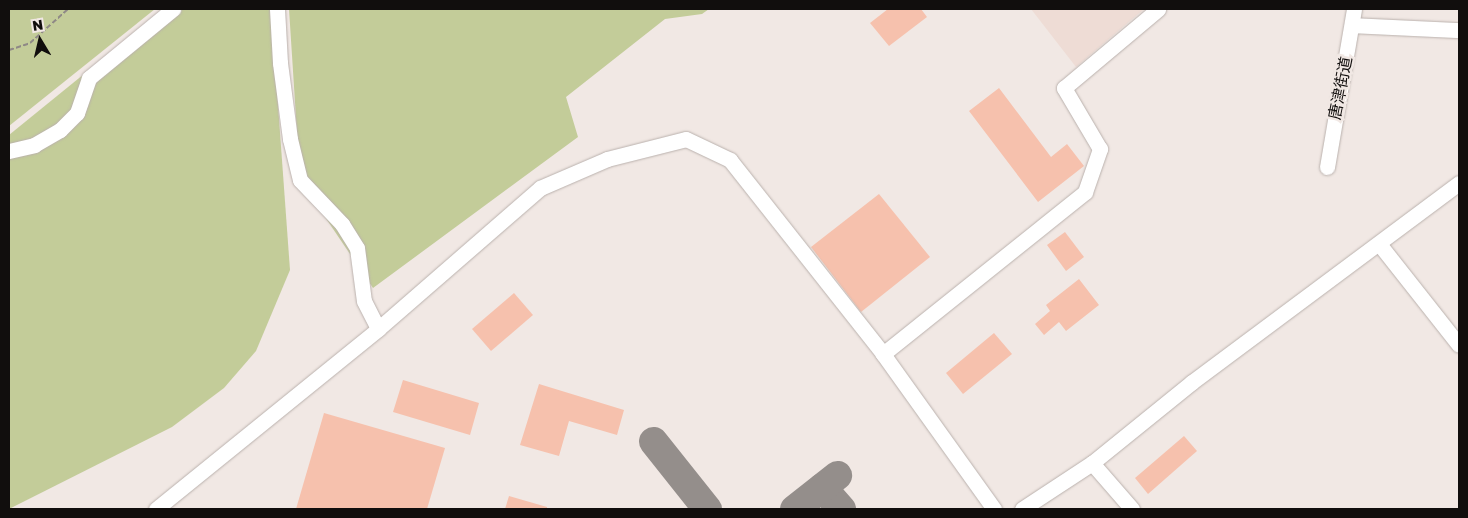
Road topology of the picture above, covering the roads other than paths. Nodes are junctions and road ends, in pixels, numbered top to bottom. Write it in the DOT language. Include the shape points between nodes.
graph roads {
  1 [pos="173,9"];
  2 [pos="277,9"];
  3 [pos="1158,9"];
  4 [pos="1354,9"];
  5 [pos="1352,24"];
  6 [pos="1459,30"];
  7 [pos="9,151"];
  8 [pos="1327,167"];
  9 [pos="1459,183"];
  10 [pos="1380,245"];
  11 [pos="378,329"];
  12 [pos="1459,345"];
  13 [pos="883,354"];
  14 [pos="1092,463"];
  15 [pos="156,509"];
  16 [pos="994,509"];
  17 [pos="1022,509"];
  18 [pos="1132,509"];
  1 -- 7 [label="street" via="89,78 77,113 60,130 34,145"];
  2 -- 11 [label="street" via="290,139 300,180 342,224 357,248 364,301"];
  3 -- 13 [label="street" via="1064,88 1100,149 1085,192"];
  4 -- 5 [label="street, 唐津街道"];
  5 -- 6 [label="street"];
  5 -- 8 [label="street, 唐津街道"];
  9 -- 10 [label="street"];
  10 -- 12 [label="street"];
  10 -- 14 [label="street" via="1192,382"];
  11 -- 13 [label="street" via="540,188 607,159 686,139 730,160"];
  11 -- 15 [label="street"];
  13 -- 16 [label="street"];
  14 -- 17 [label="street"];
  14 -- 18 [label="street"];
}
